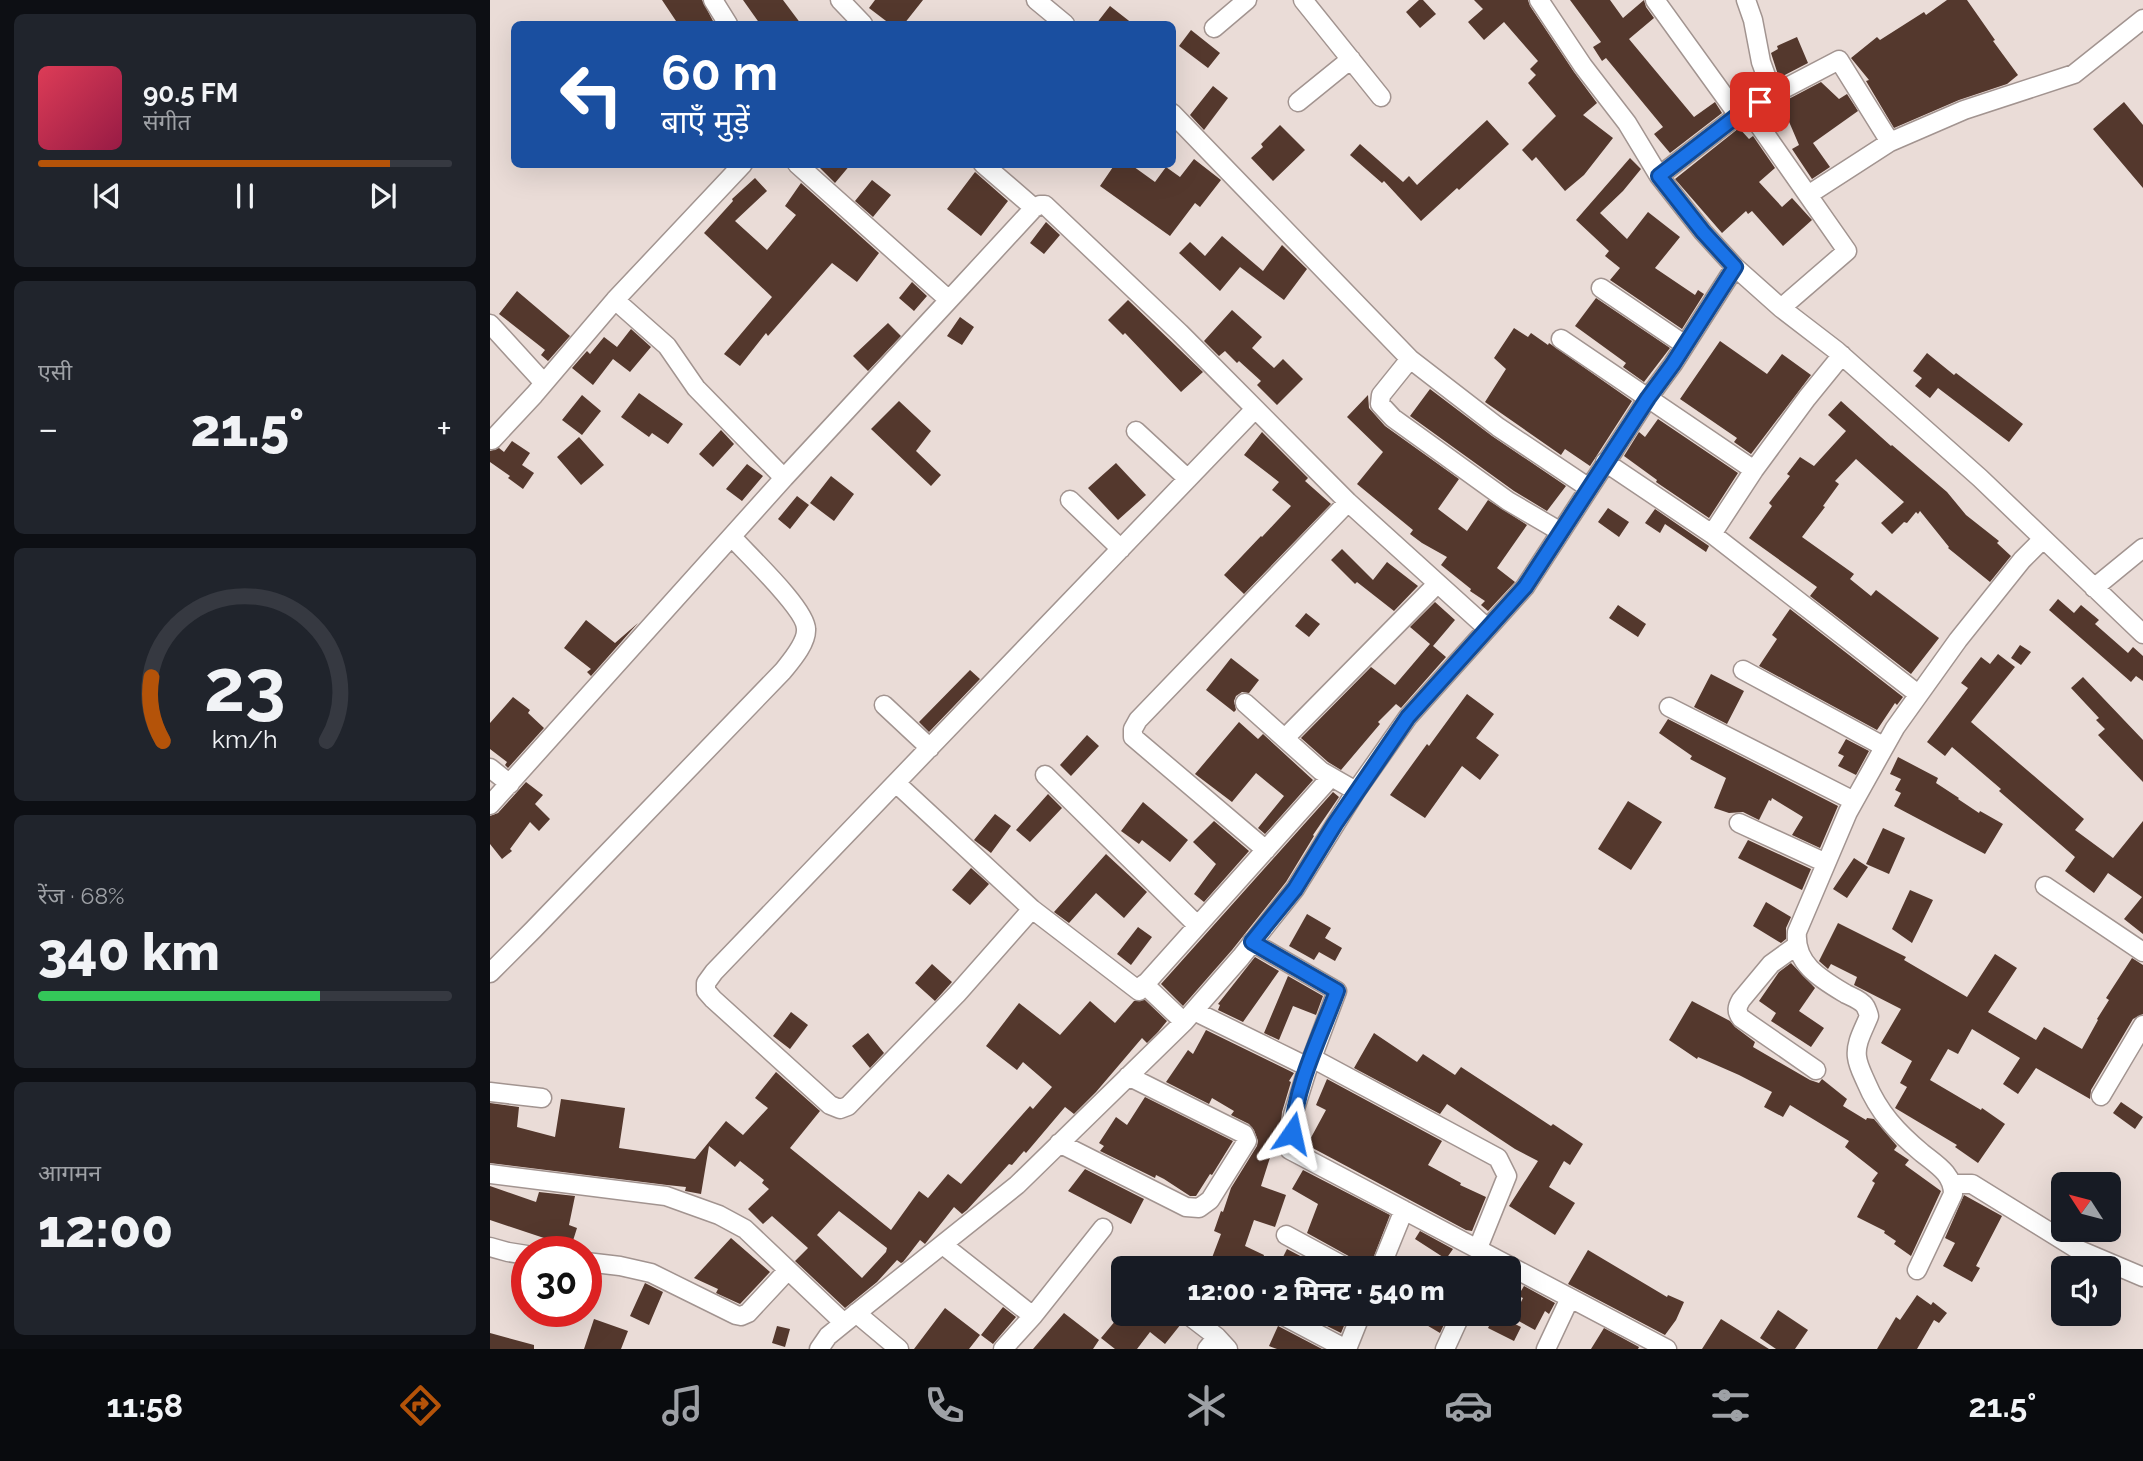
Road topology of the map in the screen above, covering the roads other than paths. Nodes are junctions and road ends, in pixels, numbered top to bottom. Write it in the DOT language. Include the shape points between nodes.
graph roads {
  1 [pos="713,0"];
  2 [pos="841,0"];
  3 [pos="1037,0"];
  4 [pos="1247,0"];
  5 [pos="1303,0"];
  6 [pos="1539,0"];
  7 [pos="1655,0"];
  8 [pos="1746,0"];
  9 [pos="2143,19"];
  10 [pos="725,21"];
  11 [pos="860,21"];
  12 [pos="1062,21"];
  13 [pos="1214,28"];
  14 [pos="1351,59"];
  15 [pos="1773,95"];
  16 [pos="1381,97"];
  17 [pos="1298,102"];
  18 [pos="1743,112"];
  19 [pos="1176,117"];
  20 [pos="1890,142"];
  21 [pos="739,168"];
  22 [pos="801,168"];
  23 [pos="988,168"];
  24 [pos="1659,176"];
  25 [pos="1808,195"];
  26 [pos="1034,208"];
  27 [pos="1735,267"];
  28 [pos="1601,288"];
  29 [pos="615,300"];
  30 [pos="949,300"];
  31 [pos="1781,308"];
  32 [pos="490,324"];
  33 [pos="1561,339"];
  34 [pos="1685,345"];
  35 [pos="1842,355"];
  36 [pos="1410,359"];
  37 [pos="544,383"];
  38 [pos="1648,398"];
  39 [pos="1255,409"];
  40 [pos="1136,432"];
  41 [pos="490,438"];
  42 [pos="1605,463"];
  43 [pos="1754,470"];
  44 [pos="784,478"];
  45 [pos="1188,478"];
  46 [pos="1589,488"];
  47 [pos="1070,500"];
  48 [pos="1348,502"];
  49 [pos="1561,532"];
  50 [pos="1712,534"];
  51 [pos="732,537"];
  52 [pos="2043,539"];
  53 [pos="2143,548"];
  54 [pos="1121,549"];
  55 [pos="1437,584"];
  56 [pos="2094,588"];
  57 [pos="1487,628"];
  58 [pos="2143,634"];
  59 [pos="1743,670"];
  60 [pos="1918,694"];
  61 [pos="1245,703"];
  62 [pos="884,705"];
  63 [pos="1670,707"];
  64 [pos="1285,738"];
  65 [pos="1883,747"];
  66 [pos="930,748"];
  67 [pos="490,768"];
  68 [pos="1045,775"];
  69 [pos="1331,777"];
  70 [pos="896,783"];
  71 [pos="510,785"];
  72 [pos="1356,791"];
  73 [pos="1854,801"];
  74 [pos="490,805"];
  75 [pos="1739,823"];
  76 [pos="1266,850"];
  77 [pos="1826,863"];
  78 [pos="2045,886"];
  79 [pos="1032,909"];
  80 [pos="1198,925"];
  81 [pos="1252,942"];
  82 [pos="1796,946"];
  83 [pos="2143,952"];
  84 [pos="490,973"];
  85 [pos="1144,984"];
  86 [pos="1189,1016"];
  87 [pos="2143,1025"];
  88 [pos="1310,1063"];
  89 [pos="1816,1070"];
  90 [pos="1128,1076"];
  91 [pos="490,1092"];
  92 [pos="2101,1096"];
  93 [pos="542,1098"];
  94 [pos="1059,1143"];
  95 [pos="490,1174"];
  96 [pos="1953,1184"];
  97 [pos="1404,1210"];
  98 [pos="1102,1228"];
  99 [pos="1286,1235"];
  100 [pos="943,1245"];
  101 [pos="490,1247"];
  102 [pos="511,1252"];
  103 [pos="1325,1256"];
  104 [pos="1385,1256"];
  105 [pos="1481,1256"];
  106 [pos="1483,1256"];
  107 [pos="602,1265"];
  108 [pos="788,1270"];
  109 [pos="1917,1270"];
  110 [pos="1521,1275"];
  111 [pos="2143,1277"];
  112 [pos="1570,1298"];
  113 [pos="1032,1316"];
  114 [pos="850,1318"];
  115 [pos="1199,1326"];
  116 [pos="1303,1326"];
  117 [pos="1356,1326"];
  118 [pos="1456,1326"];
  119 [pos="1217,1345"];
  120 [pos="1660,1347"];
  121 [pos="819,1349"];
  122 [pos="899,1349"];
  123 [pos="1003,1349"];
  124 [pos="1347,1349"];
  125 [pos="1445,1349"];
  126 [pos="1546,1349"];
  1 -- 10 [label="street"];
  2 -- 11 [label="street"];
  3 -- 12 [label="street"];
  4 -- 13 [label="street"];
  5 -- 14 [label="street"];
  6 -- 24 [label="street"];
  7 -- 18 [label="street"];
  8 -- 15 [label="street"];
  9 -- 20 [label="street" via="2074,74 1964,110"];
  14 -- 16 [label="street"];
  14 -- 17 [label="street"];
  15 -- 18 [label="street"];
  15 -- 20 [label="street" via="1839,60"];
  18 -- 24 [label="street"];
  18 -- 25 [label="street"];
  19 -- 36 [label="street"];
  20 -- 25 [label="street"];
  21 -- 29 [label="street"];
  22 -- 30 [label="street"];
  23 -- 26 [label="street"];
  24 -- 27 [label="street"];
  25 -- 31 [label="street" via="1847,251"];
  26 -- 30 [label="street"];
  26 -- 39 [label="street" via="1045,205 1053,210"];
  27 -- 31 [label="street"];
  27 -- 34 [label="street"];
  28 -- 34 [label="street"];
  29 -- 37 [label="street"];
  29 -- 44 [label="street" via="667,346 696,388"];
  30 -- 44 [label="street"];
  31 -- 35 [label="street"];
  32 -- 37 [label="street"];
  33 -- 38 [label="street"];
  34 -- 38 [label="street"];
  35 -- 43 [label="street"];
  35 -- 52 [label="street"];
  36 -- 46 [label="street" via="1498,427"];
  36 -- 49 [label="street" via="1381,395 1380,404 1508,501"];
  37 -- 41 [label="street"];
  38 -- 42 [label="street"];
  38 -- 43 [label="street"];
  39 -- 45 [label="street"];
  39 -- 48 [label="street"];
  40 -- 45 [label="street"];
  42 -- 46 [label="street"];
  42 -- 50 [label="street"];
  43 -- 50 [label="street"];
  44 -- 51 [label="street"];
  45 -- 54 [label="street"];
  46 -- 49 [label="street"];
  47 -- 54 [label="street"];
  48 -- 55 [label="street"];
  48 -- 76 [label="street" via="1133,729 1133,737"];
  49 -- 57 [label="street" via="1525,587"];
  50 -- 60 [label="street"];
  51 -- 71 [label="street"];
  51 -- 84 [label="street" via="800,610 807,629 798,652"];
  52 -- 56 [label="street"];
  52 -- 60 [label="street"];
  53 -- 56 [label="street"];
  54 -- 66 [label="street"];
  55 -- 57 [label="street"];
  55 -- 64 [label="street"];
  56 -- 58 [label="street"];
  57 -- 72 [label="street" via="1408,717"];
  59 -- 65 [label="street"];
  60 -- 65 [label="street"];
  61 -- 64 [label="street"];
  62 -- 66 [label="street"];
  63 -- 73 [label="street"];
  64 -- 69 [label="street"];
  65 -- 73 [label="street"];
  66 -- 70 [label="street"];
  67 -- 71 [label="street"];
  68 -- 80 [label="street"];
  69 -- 72 [label="street"];
  69 -- 76 [label="street"];
  70 -- 79 [label="street"];
  70 -- 79 [label="street" via="714,972 706,983 713,999 830,1105 840,1109 957,994"];
  71 -- 74 [label="street"];
  72 -- 81 [label="street" via="1295,889"];
  73 -- 77 [label="street"];
  75 -- 77 [label="street"];
  76 -- 80 [label="street"];
  77 -- 82 [label="street" via="1797,932"];
  78 -- 83 [label="street"];
  79 -- 85 [label="street" via="1139,991"];
  80 -- 85 [label="street"];
  81 -- 86 [label="street"];
  81 -- 88 [label="street" via="1337,991"];
  82 -- 89 [label="street" via="1771,964 1741,1000 1737,1013"];
  82 -- 96 [label="street" via="1810,969 1866,1006 1869,1016 1856,1056 1875,1104"];
  85 -- 86 [label="street"];
  86 -- 88 [label="street"];
  86 -- 90 [label="street"];
  87 -- 92 [label="street"];
  88 -- 97 [label="street" via="1293,1115 1290,1150"];
  88 -- 106 [label="street" via="1498,1158 1507,1176"];
  90 -- 94 [label="street"];
  90 -- 94 [label="street" via="1246,1137 1210,1200 1199,1208 1186,1207"];
  91 -- 93 [label="street"];
  94 -- 100 [label="street" via="1017,1185"];
  95 -- 108 [label="street" via="666,1196 745,1229"];
  96 -- 109 [label="street" via="1953,1194"];
  96 -- 111 [label="street" via="1972,1184 2077,1249"];
  97 -- 104 [label="street"];
  97 -- 105 [label="street"];
  98 -- 113 [label="street"];
  99 -- 103 [label="street"];
  100 -- 113 [label="street"];
  100 -- 114 [label="street"];
  101 -- 102 [label="street"];
  107 -- 108 [label="street" via="651,1273 741,1316"];
  108 -- 114 [label="street"];
  110 -- 112 [label="street"];
  112 -- 120 [label="street"];
  112 -- 126 [label="street"];
  113 -- 123 [label="street"];
  114 -- 121 [label="street"];
  114 -- 122 [label="street"];
  115 -- 119 [label="street"];
  116 -- 124 [label="street"];
  117 -- 124 [label="street"];
  118 -- 125 [label="street"];
}
